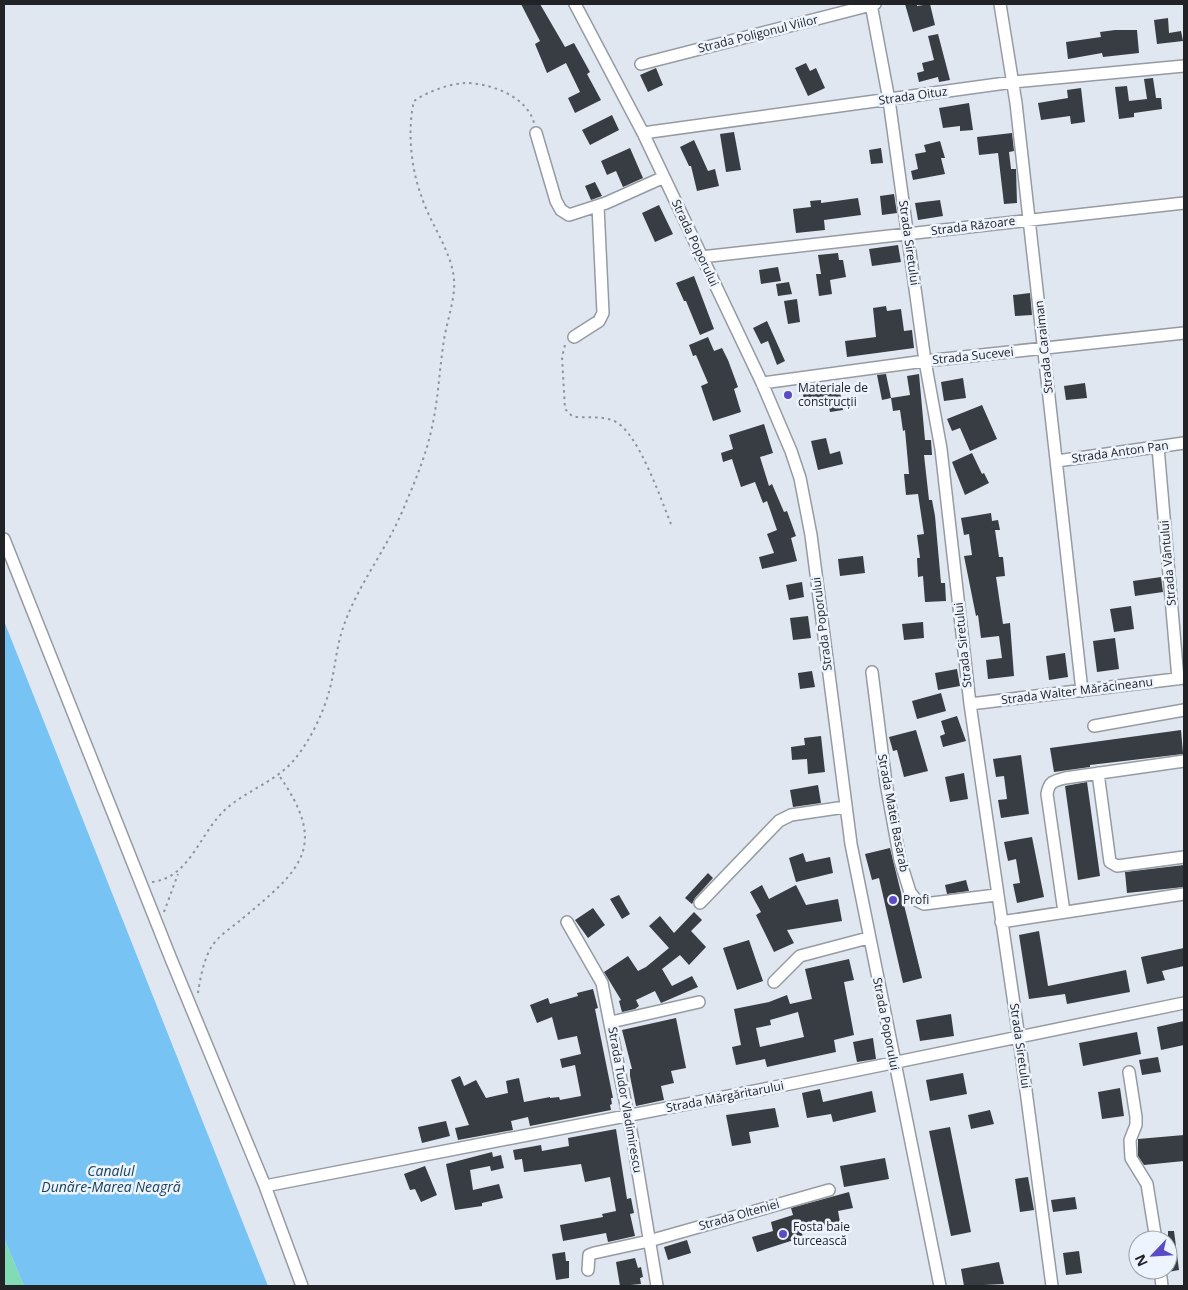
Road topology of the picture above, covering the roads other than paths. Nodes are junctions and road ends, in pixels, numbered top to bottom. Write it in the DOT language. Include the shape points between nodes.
graph roads {
  1 [pos="575,4"];
  2 [pos="872,4"];
  3 [pos="1000,4"];
  4 [pos="641,64"];
  5 [pos="1184,66"];
  6 [pos="1014,82"];
  7 [pos="889,100"];
  8 [pos="536,133"];
  9 [pos="643,133"];
  10 [pos="664,177"];
  11 [pos="1184,203"];
  12 [pos="598,206"];
  13 [pos="1030,219"];
  14 [pos="907,233"];
  15 [pos="701,258"];
  16 [pos="1184,332"];
  17 [pos="574,337"];
  18 [pos="1044,348"];
  19 [pos="925,360"];
  20 [pos="762,383"];
  21 [pos="1184,444"];
  22 [pos="1158,447"];
  23 [pos="1057,460"];
  24 [pos="4,539"];
  25 [pos="872,672"];
  26 [pos="1181,678"];
  27 [pos="1082,691"];
  28 [pos="970,704"];
  29 [pos="1184,710"];
  30 [pos="1094,726"];
  31 [pos="1184,761"];
  32 [pos="1098,774"];
  33 [pos="845,807"];
  34 [pos="1184,857"];
  35 [pos="996,894"];
  36 [pos="1184,894"];
  37 [pos="700,903"];
  38 [pos="1064,912"];
  39 [pos="567,922"];
  40 [pos="1001,922"];
  41 [pos="868,938"];
  42 [pos="774,982"];
  43 [pos="699,1002"];
  44 [pos="1184,1004"];
  45 [pos="611,1022"];
  46 [pos="1019,1038"];
  47 [pos="894,1064"];
  48 [pos="1129,1072"];
  49 [pos="628,1115"];
  50 [pos="265,1186"];
  51 [pos="829,1190"];
  52 [pos="1155,1230"];
  53 [pos="649,1241"];
  54 [pos="588,1270"];
  55 [pos="302,1286"];
  56 [pos="657,1286"];
  57 [pos="940,1286"];
  58 [pos="1052,1286"];
  1 -- 9 [label="street, Strada Poporului"];
  2 -- 4 [label="street, Strada Poligonul Viilor"];
  2 -- 7 [label="street, Strada Siretului"];
  3 -- 6 [label="street, Strada Caraiman"];
  5 -- 6 [label="street, Strada Oituz"];
  6 -- 7 [label="street, Strada Oituz"];
  6 -- 13 [label="street, Strada Caraiman"];
  7 -- 9 [label="street, Strada Oituz"];
  7 -- 14 [label="street, Strada Siretului"];
  8 -- 12 [label="street" via="561,210 568,215"];
  9 -- 10 [label="street, Strada Poporului"];
  10 -- 12 [label="street"];
  10 -- 15 [label="street, Strada Poporului"];
  11 -- 13 [label="street, Strada Răzoare"];
  12 -- 17 [label="street" via="603,313 599,321"];
  13 -- 14 [label="street, Strada Răzoare"];
  13 -- 18 [label="street, Strada Caraiman"];
  14 -- 15 [label="street, Strada Răzoare"];
  14 -- 19 [label="street, Strada Siretului"];
  15 -- 20 [label="street, Strada Poporului"];
  16 -- 18 [label="street, Strada Sucevei"];
  18 -- 19 [label="street, Strada Sucevei"];
  18 -- 23 [label="street, Strada Caraiman"];
  19 -- 20 [label="street, Strada Sucevei"];
  19 -- 28 [label="street, Strada Siretului" via="941,449"];
  20 -- 33 [label="street, Strada Poporului" via="791,451 807,511"];
  21 -- 22 [label="street, Strada Anton Pan"];
  22 -- 23 [label="street, Strada Anton Pan"];
  22 -- 26 [label="street, Strada Vântului"];
  23 -- 27 [label="street, Strada Caraiman"];
  24 -- 50 [label="street"];
  25 -- 35 [label="street, Strada Matei Basarab" via="886,783 900,860 910,892 924,904"];
  26 -- 27 [label="street, Strada Walter Mărăcineanu"];
  27 -- 28 [label="street, Strada Walter Mărăcineanu"];
  28 -- 35 [label="street, Strada Siretului"];
  29 -- 30 [label="street"];
  31 -- 32 [label="street"];
  32 -- 34 [label="street" via="1110,862 1117,866"];
  32 -- 38 [label="street" via="1059,780 1048,786"];
  33 -- 37 [label="street" via="791,815 779,821"];
  33 -- 41 [label="street, Strada Poporului"];
  35 -- 40 [label="street, Strada Siretului"];
  36 -- 38 [label="street"];
  38 -- 40 [label="street"];
  39 -- 45 [label="street, Strada Tudor Vladimirescu" via="602,984"];
  40 -- 46 [label="street, Strada Siretului"];
  41 -- 42 [label="street" via="800,956"];
  41 -- 47 [label="street, Strada Poporului"];
  43 -- 45 [label="street"];
  44 -- 46 [label="street, Strada Mărgăritarului"];
  45 -- 49 [label="street, Strada Tudor Vladimirescu"];
  46 -- 47 [label="street, Strada Mărgăritarului"];
  46 -- 58 [label="street, Strada Siretului"];
  47 -- 49 [label="street, Strada Mărgăritarului"];
  47 -- 57 [label="street, Strada Poporului"];
  48 -- 52 [label="street" via="1136,1117 1130,1140 1131,1158 1148,1184"];
  49 -- 50 [label="street, Strada Mărgăritarului"];
  49 -- 53 [label="street, Strada Tudor Vladimirescu"];
  50 -- 55 [label="street"];
  51 -- 53 [label="street, Strada Olteniei"];
  53 -- 54 [label="street, Strada Olteniei" via="589,1255"];
  53 -- 56 [label="street, Strada Tudor Vladimirescu"];
}
